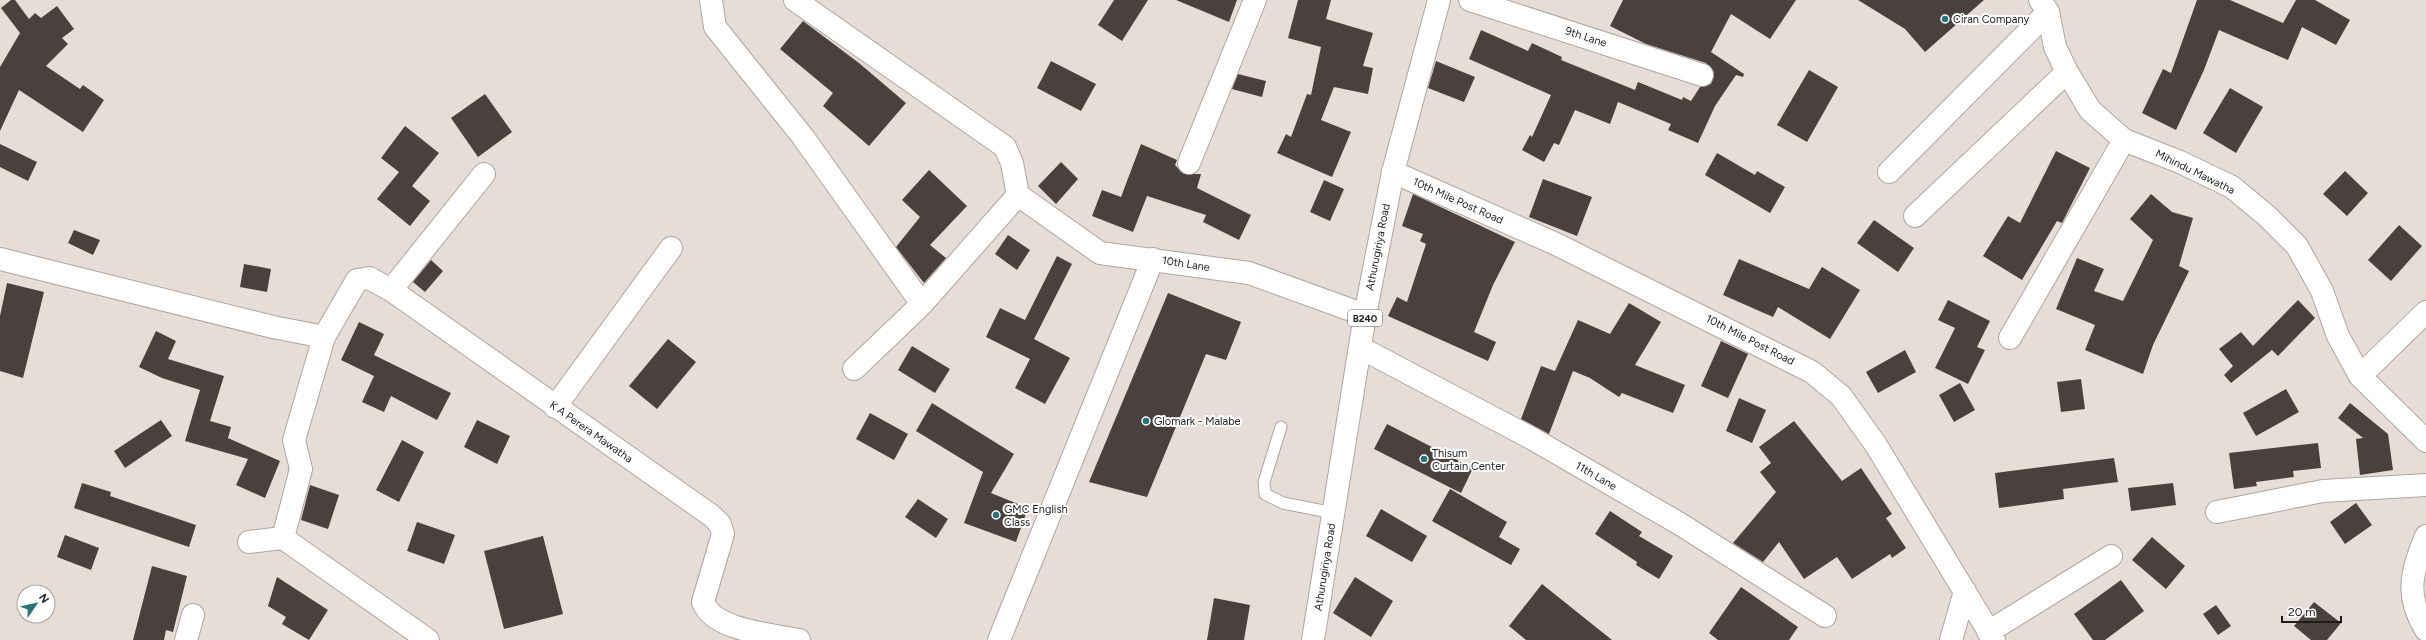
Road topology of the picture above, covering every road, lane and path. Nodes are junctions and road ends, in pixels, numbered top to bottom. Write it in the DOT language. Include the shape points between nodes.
graph roads {
  1 [pos="711,0"];
  2 [pos="795,0"];
  3 [pos="1255,0"];
  4 [pos="1439,0"];
  5 [pos="1470,0"];
  6 [pos="2044,6"];
  7 [pos="2067,72"];
  8 [pos="1702,75"];
  9 [pos="2124,140"];
  10 [pos="1189,163"];
  11 [pos="1393,172"];
  12 [pos="1889,172"];
  13 [pos="484,174"];
  14 [pos="1018,195"];
  15 [pos="1915,216"];
  16 [pos="671,248"];
  17 [pos="0,259"];
  18 [pos="1153,259"];
  19 [pos="391,290"];
  20 [pos="922,304"];
  21 [pos="2426,312"];
  22 [pos="1365,315"];
  23 [pos="324,337"];
  24 [pos="2010,338"];
  25 [pos="1361,348"];
  26 [pos="854,368"];
  27 [pos="2360,376"];
  28 [pos="555,407"];
  29 [pos="1281,426"];
  30 [pos="2425,438"];
  31 [pos="2426,485"];
  32 [pos="2217,512"];
  33 [pos="1334,513"];
  34 [pos="2426,536"];
  35 [pos="283,538"];
  36 [pos="248,542"];
  37 [pos="2111,556"];
  38 [pos="1965,591"];
  39 [pos="193,615"];
  40 [pos="1825,616"];
  41 [pos="2426,630"];
  42 [pos="1991,636"];
  43 [pos="186,640"];
  44 [pos="428,640"];
  45 [pos="799,640"];
  46 [pos="999,640"];
  47 [pos="1313,640"];
  48 [pos="1951,640"];
  1 -- 20 [label="street" via="715,27 803,137"];
  2 -- 14 [label="street" via="1005,147 1012,163"];
  3 -- 10 [label="street"];
  4 -- 11 [label="street, Athurugiriya Road / B240"];
  5 -- 8 [label="street, 9th Lane"];
  6 -- 7 [label="street, Mihindu Mawatha" via="2055,47"];
  6 -- 12 [label="street"];
  7 -- 9 [label="street, Mihindu Mawatha" via="2090,110"];
  7 -- 15 [label="street"];
  9 -- 24 [label="street"];
  9 -- 27 [label="street, Mihindu Mawatha" via="2180,162 2232,187 2267,216 2297,246 2322,291 2338,336"];
  11 -- 22 [label="street, Athurugiriya Road / B240"];
  11 -- 38 [label="street, 10th Mile Post Road" via="1556,244 1812,372 1841,396 1876,445"];
  13 -- 19 [label="street"];
  14 -- 18 [label="street, 10th Lane" via="1100,253"];
  14 -- 20 [label="street"];
  16 -- 28 [label="street"];
  17 -- 23 [label="street" via="273,327"];
  18 -- 22 [label="street, 10th Lane" via="1249,273"];
  18 -- 46 [label="street"];
  19 -- 23 [label="street, K A Perera Mawatha" via="369,278 357,280"];
  19 -- 28 [label="street, K A Perera Mawatha"];
  20 -- 26 [label="street"];
  21 -- 27 [label="street"];
  22 -- 25 [label="street, Athurugiriya Road / B240"];
  23 -- 35 [label="street" via="294,440 301,469"];
  25 -- 33 [label="street, Athurugiriya Road / B240"];
  25 -- 40 [label="street, 11th Lane" via="1540,443 1680,524"];
  27 -- 30 [label="street, Mihindu Mawatha"];
  28 -- 45 [label="street, K A Perera Mawatha" via="720,524 723,534 703,602 706,610 724,624"];
  29 -- 33 [label="lane" via="1264,482 1265,494 1283,503"];
  31 -- 32 [label="street" via="2323,491"];
  33 -- 47 [label="street, Athurugiriya Road / B240"];
  34 -- 41 [label="street" via="2413,568 2413,600 2418,618"];
  35 -- 36 [label="street"];
  35 -- 44 [label="street"];
  37 -- 42 [label="street"];
  38 -- 42 [label="street, 10th Mile Post Road"];
  38 -- 48 [label="street"];
  39 -- 43 [label="street"];
}
